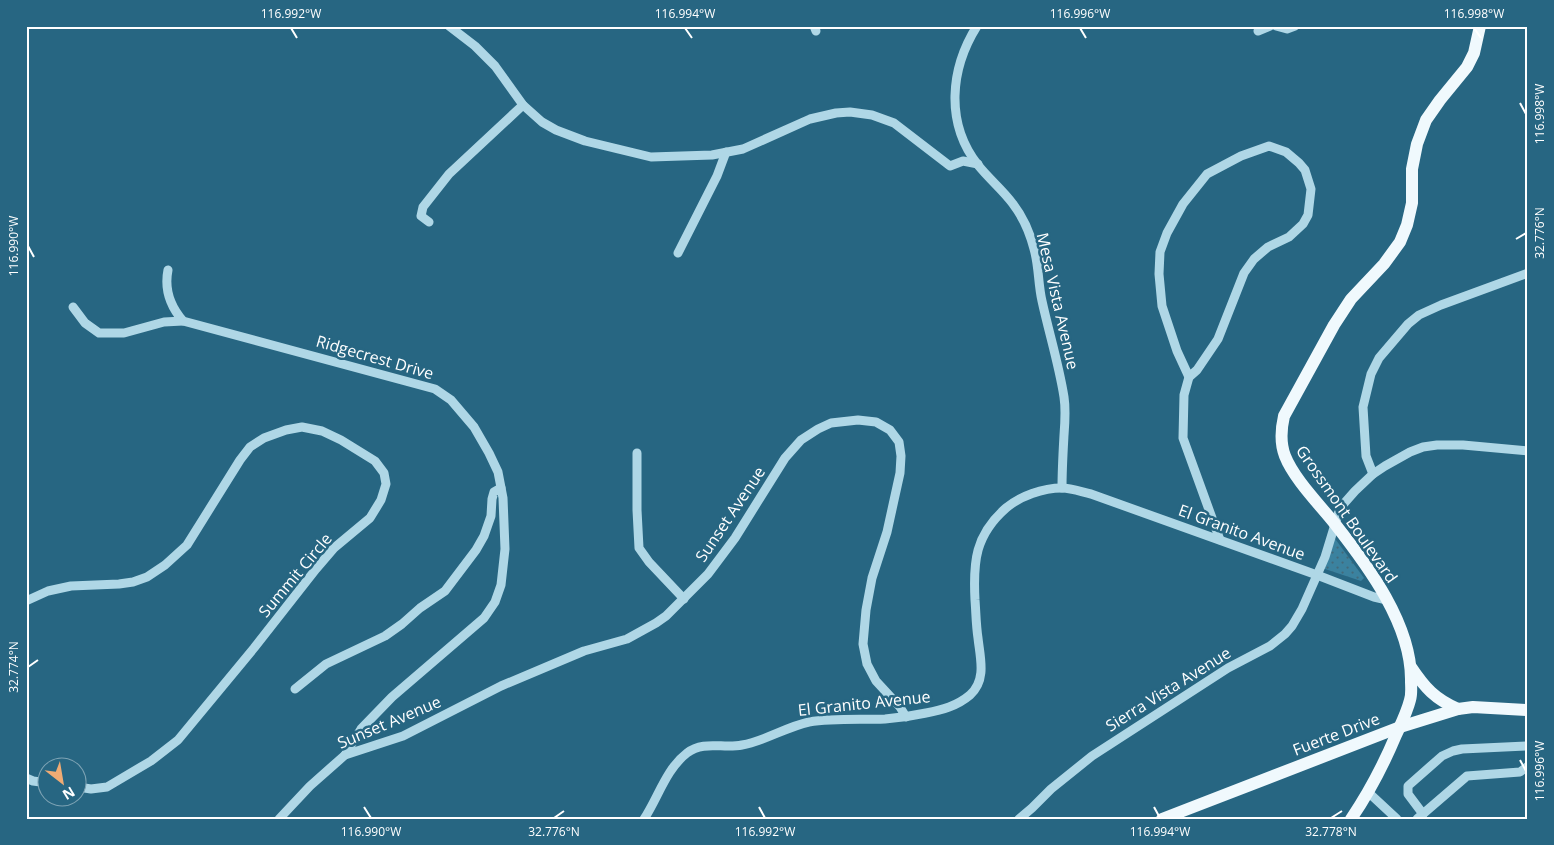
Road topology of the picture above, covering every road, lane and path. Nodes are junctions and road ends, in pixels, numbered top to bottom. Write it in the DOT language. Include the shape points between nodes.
graph roads {
  1 [pos="449,26"];
  2 [pos="977,26"];
  3 [pos="1270,26"];
  4 [pos="1276,26"];
  5 [pos="1294,26"];
  6 [pos="1480,26"];
  7 [pos="1258,31"];
  8 [pos="523,105"];
  9 [pos="726,152"];
  10 [pos="978,164"];
  11 [pos="429,222"];
  12 [pos="678,253"];
  13 [pos="168,270"];
  14 [pos="1528,274"];
  15 [pos="73,307"];
  16 [pos="183,321"];
  17 [pos="1189,377"];
  18 [pos="1528,451"];
  19 [pos="637,453"];
  20 [pos="1373,474"];
  21 [pos="501,488"];
  22 [pos="1062,488"];
  23 [pos="1335,524"];
  24 [pos="1220,540"];
  25 [pos="1317,575"];
  26 [pos="684,599"];
  27 [pos="1387,600"];
  28 [pos="26,601"];
  29 [pos="1412,667"];
  30 [pos="295,688"];
  31 [pos="1458,709"];
  32 [pos="1528,710"];
  33 [pos="906,717"];
  34 [pos="1400,727"];
  35 [pos="1528,746"];
  36 [pos="344,755"];
  37 [pos="1528,766"];
  38 [pos="26,778"];
  39 [pos="38,782"];
  40 [pos="88,789"];
  41 [pos="1369,793"];
  42 [pos="1420,816"];
  43 [pos="1164,818"];
  44 [pos="279,819"];
  45 [pos="644,819"];
  46 [pos="1019,819"];
  47 [pos="1351,819"];
  48 [pos="1397,819"];
  1 -- 8 [label="street" via="495,66"];
  2 -- 10 [label="street, Mesa Vista Avenue" via="960,60 955,95 960,130"];
  3 -- 7 [label="street"];
  4 -- 5 [label="street" via="1287,29"];
  6 -- 23 [label="main road, Grossmont Boulevard" via="1474,54 1467,67 1426,120 1416,144 1412,203 1400,242 1351,299 1284,416 1281,440 1285,458"];
  8 -- 9 [label="street" via="556,130 585,141 650,157"];
  8 -- 11 [label="street" via="449,174 423,207 421,216"];
  9 -- 10 [label="street" via="743,149 816,117 850,112 894,123 950,166 962,161"];
  9 -- 12 [label="street"];
  10 -- 22 [label="street, Mesa Vista Avenue" via="1013,204 1034,248 1039,287 1064,399"];
  13 -- 16 [label="street" via="167,294"];
  14 -- 20 [label="street" via="1419,315 1379,358 1371,374 1363,407 1366,456"];
  15 -- 16 [label="street" via="85,323 99,333 124,333 164,322"];
  16 -- 21 [label="street, Ridgecrest Drive" via="435,389 451,400 474,427 498,472"];
  17 -- 17 [label="street" via="1218,339 1244,273 1254,259 1268,247 1289,237 1303,224 1308,214 1311,189 1308,176 1300,163 1278,148 1269,146 1241,156 1208,174 1183,204 1167,233 1160,252 1162,306"];
  17 -- 24 [label="street" via="1184,395 1183,438"];
  18 -- 20 [label="street, Sierra Vista Avenue" via="1464,445 1423,447"];
  19 -- 26 [label="street" via="639,548"];
  20 -- 23 [label="street, Sierra Vista Avenue" via="1346,500"];
  21 -- 30 [label="street" via="494,492 484,536 445,591 385,636 326,664"];
  21 -- 36 [label="street, Ridgecrest Drive" via="505,549 501,585 495,602 484,618 392,697 361,729"];
  22 -- 24 [label="street, El Granito Avenue" via="1091,494"];
  22 -- 33 [label="street, El Granito Avenue" via="1029,495 1010,505 992,522 979,544 973,576 982,668 977,687 950,707"];
  23 -- 25 [label="street, Sierra Vista Avenue"];
  23 -- 27 [label="main road, Grossmont Boulevard" via="1367,565"];
  24 -- 25 [label="street, El Granito Avenue"];
  25 -- 27 [label="street, El Granito Avenue"];
  25 -- 46 [label="street, Sierra Vista Avenue" via="1298,618 1278,640 1228,668 1092,756"];
  26 -- 33 [label="street, Sunset Avenue" via="735,538 785,458 801,440 831,423 876,422 890,430 899,442 901,465 887,532 872,578 863,644 876,682"];
  26 -- 36 [label="street, Sunset Avenue" via="656,623 626,638 501,686 403,736"];
  27 -- 29 [label="main road, Grossmont Boulevard" via="1403,632"];
  28 -- 40 [label="street, Summit Circle" via="48,591 71,586 119,584 147,577 188,544 250,447 286,430 302,427 322,431 375,461 384,473 386,484 382,500 370,518 334,548 178,740 151,761 107,787"];
  29 -- 31 [label="main road" via="1432,694"];
  29 -- 34 [label="main road, Grossmont Boulevard" via="1411,699"];
  31 -- 32 [label="main road, Fuerte Drive"];
  31 -- 34 [label="main road, Fuerte Drive"];
  33 -- 45 [label="street, El Granito Avenue" via="817,721 796,725 751,744 707,745 694,749 675,766"];
  34 -- 41 [label="main road, Grossmont Boulevard"];
  34 -- 43 [label="main road, Fuerte Drive"];
  35 -- 42 [label="street" via="1462,749 1442,756 1408,786 1408,794"];
  36 -- 44 [label="street, Sunset Avenue"];
  37 -- 42 [label="street" via="1520,772 1467,776"];
  38 -- 39 [label="street"];
  41 -- 47 [label="main road, Grossmont Boulevard"];
  41 -- 48 [label="street"];
}
